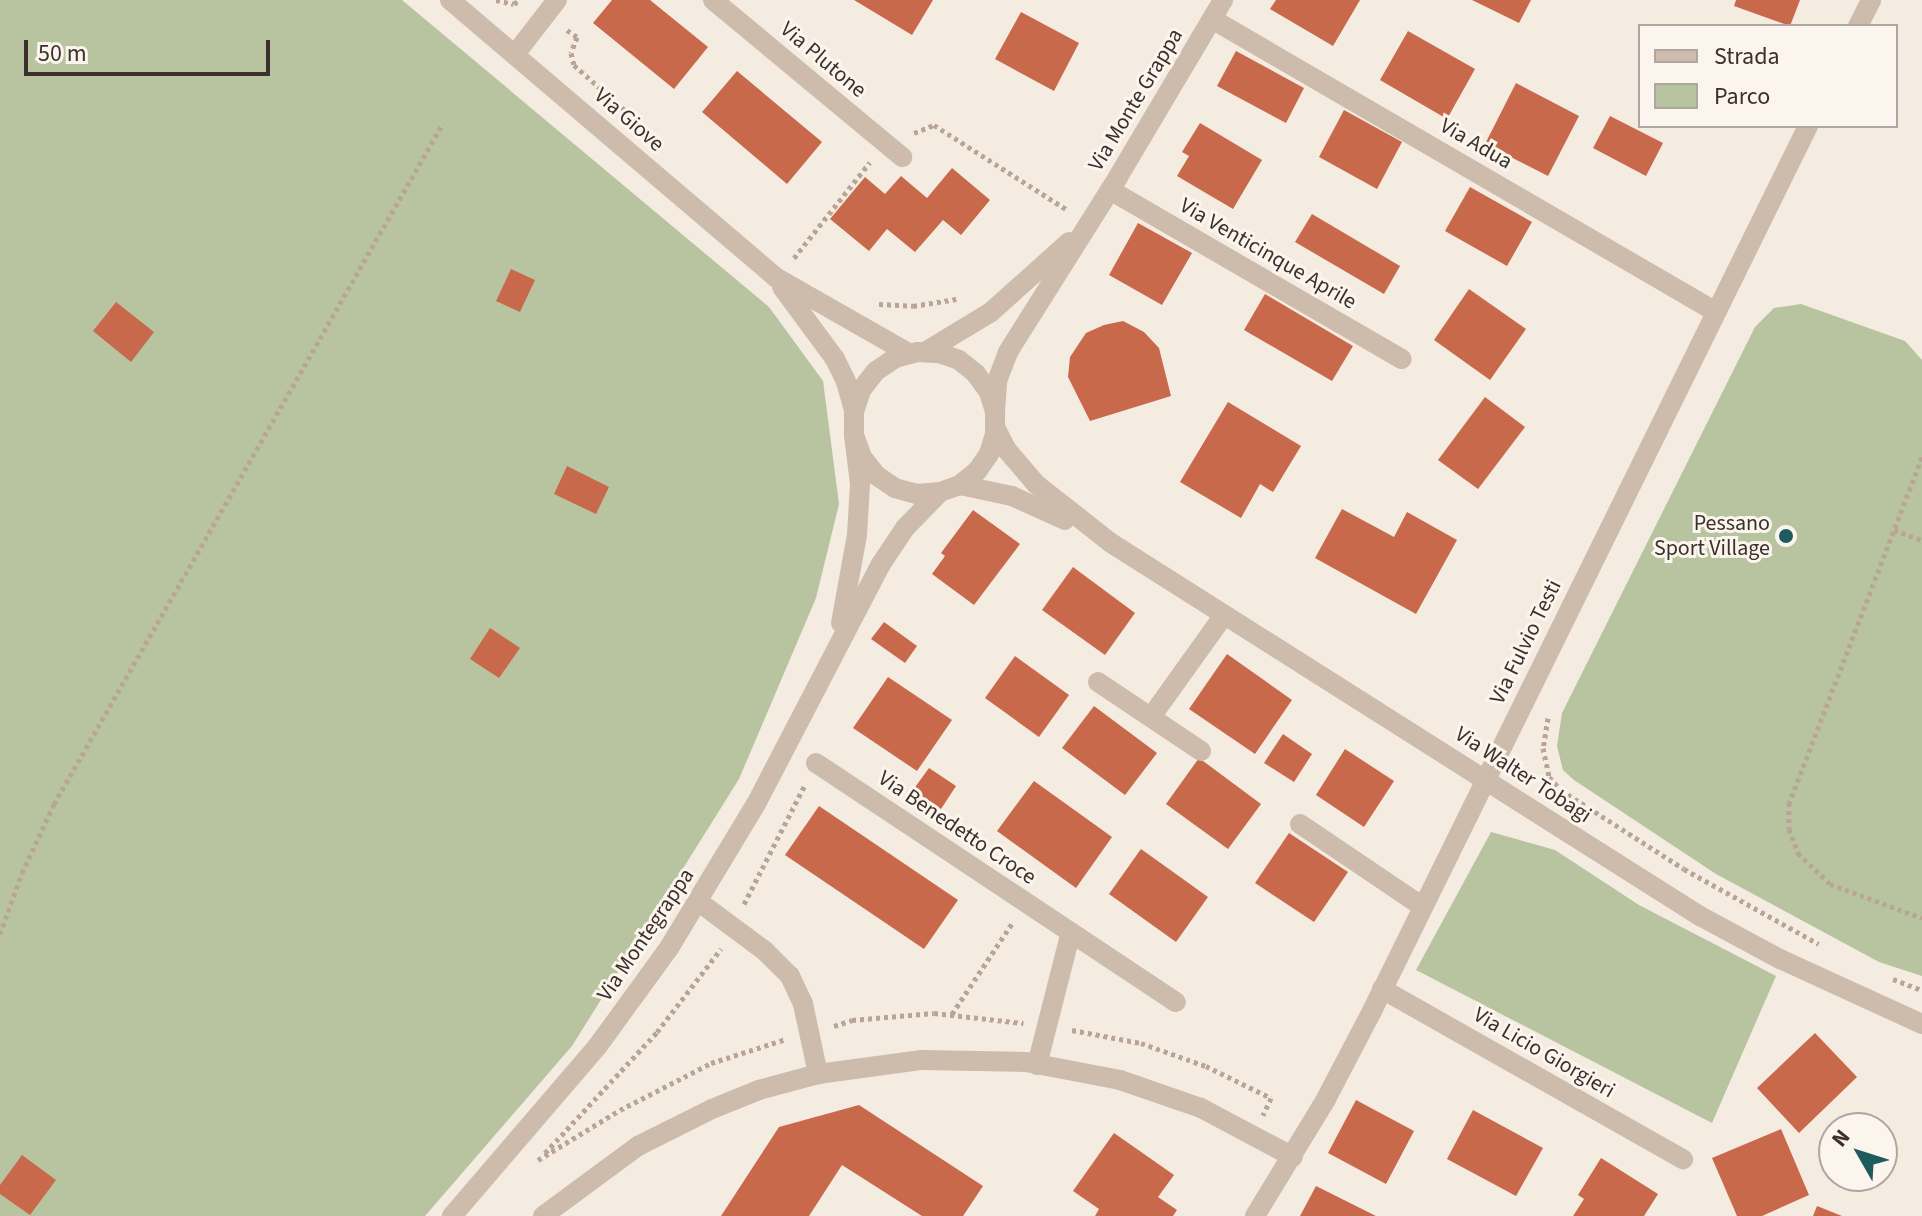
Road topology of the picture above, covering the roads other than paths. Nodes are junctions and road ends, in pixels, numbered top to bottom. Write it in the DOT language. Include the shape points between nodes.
graph roads {
  1 [pos="450,0"];
  2 [pos="713,0"];
  3 [pos="1223,0"];
  4 [pos="1871,0"];
  5 [pos="552,6"];
  6 [pos="1212,19"];
  7 [pos="1859,24"];
  8 [pos="516,53"];
  9 [pos="1807,128"];
  10 [pos="902,157"];
  11 [pos="1110,190"];
  12 [pos="1090,224"];
  13 [pos="775,277"];
  14 [pos="1716,312"];
  15 [pos="917,353"];
  16 [pos="1401,359"];
  17 [pos="854,412"];
  18 [pos="995,420"];
  19 [pos="854,435"];
  20 [pos="960,485"];
  21 [pos="940,492"];
  22 [pos="1111,543"];
  23 [pos="1224,615"];
  24 [pos="835,650"];
  25 [pos="1098,682"];
  26 [pos="1151,717"];
  27 [pos="1201,751"];
  28 [pos="816,763"];
  29 [pos="1485,779"];
  30 [pos="1300,824"];
  31 [pos="699,902"];
  32 [pos="1423,907"];
  33 [pos="1071,932"];
  34 [pos="1382,989"];
  35 [pos="1176,1002"];
  36 [pos="1922,1024"];
  37 [pos="1037,1065"];
  38 [pos="818,1074"];
  39 [pos="1293,1157"];
  40 [pos="1683,1159"];
  41 [pos="452,1216"];
  42 [pos="543,1216"];
  43 [pos="1255,1216"];
  1 -- 8 [label="street, Via Giove"];
  2 -- 10 [label="street, Via Plutone"];
  3 -- 6 [label="street, Via Monte Grappa"];
  4 -- 7 [label="street"];
  5 -- 8 [label="street"];
  6 -- 11 [label="street, Via Monte Grappa"];
  6 -- 14 [label="street, Via Adua"];
  8 -- 13 [label="street, Via Giove"];
  9 -- 14 [label="street, Via Fulvio Testi"];
  11 -- 12 [label="street, Via Monte Grappa"];
  11 -- 16 [label="street, Via Venticinque Aprile"];
  12 -- 15 [label="street, Via Monte Grappa" via="991,312"];
  12 -- 18 [label="street, Via Monte Grappa" via="1008,352 997,381"];
  13 -- 15 [label="street, Via Giove"];
  13 -- 17 [label="street, Via Giove" via="835,359"];
  14 -- 29 [label="street, Via Fulvio Testi"];
  15 -- 17 [label="street" via="895,358 876,371 861,390"];
  15 -- 18 [label="street" via="959,360 976,374 989,392"];
  17 -- 19 [label="street"];
  18 -- 20 [label="street" via="989,454"];
  18 -- 22 [label="street, Via Walter Tobagi" via="1006,449 1036,484"];
  19 -- 21 [label="street" via="862,457 895,488 917,494"];
  19 -- 24 [label="street, Via Montegrappa" via="860,484 857,535"];
  20 -- 21 [label="street"];
  20 -- 22 [label="street, Via Walter Tobagi" via="1012,496"];
  21 -- 24 [label="street, Via Montegrappa" via="898,538"];
  22 -- 23 [label="street, Via Walter Tobagi"];
  23 -- 26 [label="street"];
  23 -- 29 [label="street, Via Walter Tobagi"];
  24 -- 31 [label="street, Via Montegrappa"];
  25 -- 26 [label="street"];
  26 -- 27 [label="street"];
  28 -- 33 [label="street, Via Benedetto Croce"];
  29 -- 32 [label="street, Via Fulvio Testi"];
  29 -- 36 [label="street, Via Walter Tobagi" via="1700,916"];
  30 -- 32 [label="street"];
  31 -- 38 [label="street" via="790,976 803,1004"];
  31 -- 41 [label="street, Via Montegrappa" via="597,1047"];
  32 -- 34 [label="street, Via Fulvio Testi"];
  33 -- 35 [label="street, Via Benedetto Croce"];
  33 -- 37 [label="street"];
  34 -- 39 [label="street, Via Fulvio Testi"];
  34 -- 40 [label="street, Via Licio Giorgieri"];
  37 -- 38 [label="street" via="922,1060"];
  37 -- 39 [label="street" via="1120,1080 1181,1100"];
  38 -- 42 [label="street" via="736,1099 664,1131 601,1170"];
  39 -- 43 [label="street, Via Fulvio Testi"];
}
